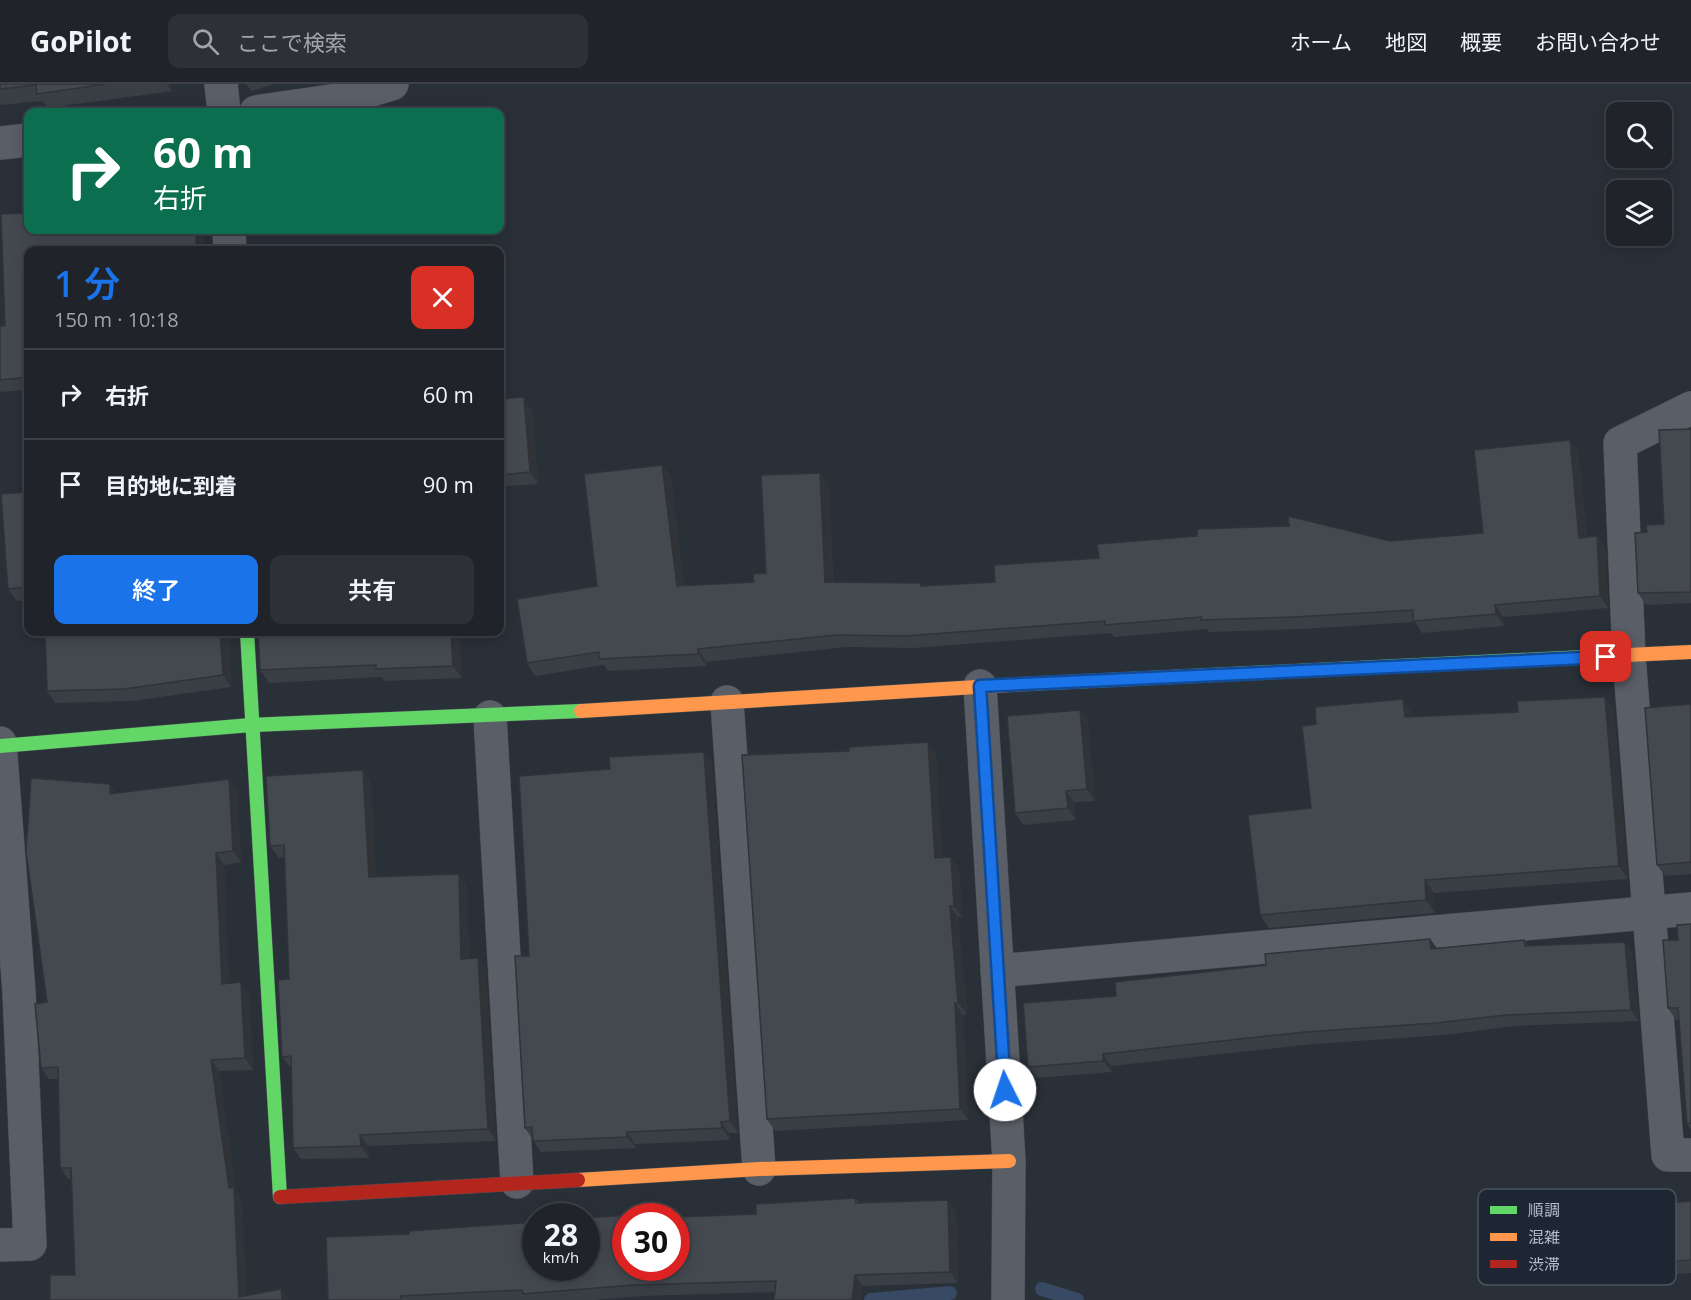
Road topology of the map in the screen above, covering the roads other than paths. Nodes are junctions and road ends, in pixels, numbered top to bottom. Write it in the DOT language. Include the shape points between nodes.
graph roads {
  1 [pos="221,84"];
  2 [pos="392,84"];
  3 [pos="224,108"];
  4 [pos="283,108"];
  5 [pos="24,140"];
  6 [pos="0,143"];
  7 [pos="1691,408"];
  8 [pos="247,636"];
  9 [pos="1691,652"];
  10 [pos="1629,656"];
  11 [pos="980,686"];
  12 [pos="727,702"];
  13 [pos="490,717"];
  14 [pos="251,725"];
  15 [pos="0,745"];
  16 [pos="1691,909"];
  17 [pos="1650,912"];
  18 [pos="997,971"];
  19 [pos="9,993"];
  20 [pos="1691,1155"];
  21 [pos="1009,1161"];
  22 [pos="759,1169"];
  23 [pos="517,1182"];
  24 [pos="0,1245"];
  25 [pos="1008,1300"];
  1 -- 3 [label="street"];
  2 -- 4 [label="street" via="338,100"];
  5 -- 6 [label="street"];
  7 -- 10 [label="street" via="1620,443"];
  8 -- 14 [label="street"];
  9 -- 10 [label="street"];
  10 -- 11 [label="street"];
  10 -- 17 [label="street"];
  11 -- 12 [label="street"];
  11 -- 18 [label="street"];
  12 -- 13 [label="street"];
  12 -- 22 [label="street"];
  13 -- 14 [label="street"];
  13 -- 23 [label="street"];
  14 -- 15 [label="street"];
  14 -- 23 [label="street" via="279,1197"];
  15 -- 19 [label="street"];
  16 -- 17 [label="street"];
  17 -- 18 [label="street"];
  17 -- 20 [label="street" via="1668,1155"];
  18 -- 21 [label="street"];
  19 -- 24 [label="street" via="30,1244"];
  21 -- 22 [label="street"];
  21 -- 25 [label="street"];
  22 -- 23 [label="street"];
}
